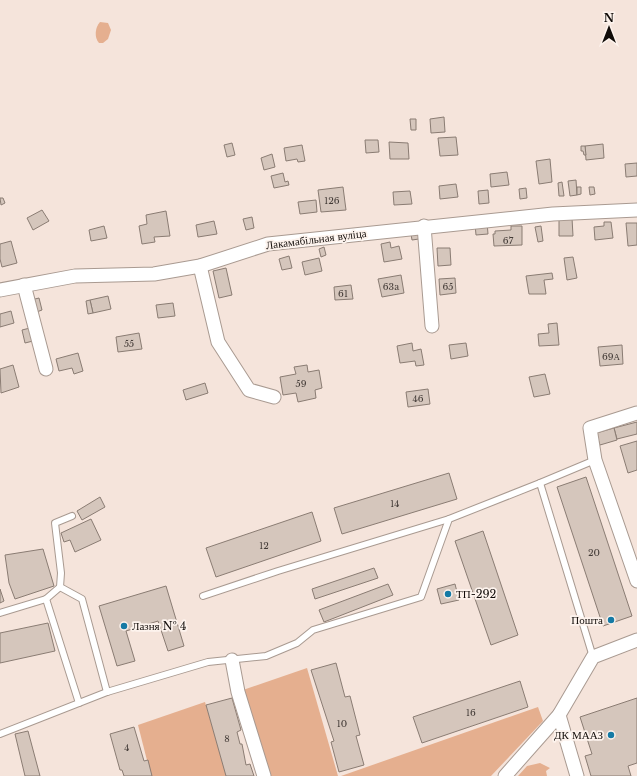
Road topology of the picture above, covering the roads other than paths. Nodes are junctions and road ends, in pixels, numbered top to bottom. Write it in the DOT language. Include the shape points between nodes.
graph roads {
  1 [pos="637,210"];
  2 [pos="424,226"];
  3 [pos="200,266"];
  4 [pos="24,285"];
  5 [pos="0,290"];
  6 [pos="432,326"];
  7 [pos="46,369"];
  8 [pos="274,396"];
  9 [pos="637,414"];
  10 [pos="596,460"];
  11 [pos="540,483"];
  12 [pos="72,516"];
  13 [pos="449,519"];
  14 [pos="637,581"];
  15 [pos="60,587"];
  16 [pos="203,596"];
  17 [pos="46,599"];
  18 [pos="0,613"];
  19 [pos="637,640"];
  20 [pos="593,657"];
  21 [pos="232,660"];
  22 [pos="107,692"];
  23 [pos="79,703"];
  24 [pos="559,715"];
  25 [pos="0,734"];
  26 [pos="264,776"];
  27 [pos="505,776"];
  28 [pos="577,776"];
  1 -- 2 [label="street, Лакамабільная вуліца" via="553,214"];
  2 -- 3 [label="street, Лакамабільная вуліца" via="268,244"];
  2 -- 6 [label="street"];
  3 -- 4 [label="street, Лакамабільная вуліца" via="154,274 75,276"];
  3 -- 8 [label="street" via="218,342 249,390"];
  4 -- 5 [label="street, Лакамабільная вуліца"];
  4 -- 7 [label="street"];
  9 -- 10 [label="street" via="590,428"];
  10 -- 11 [label="lane"];
  10 -- 14 [label="street"];
  11 -- 13 [label="lane"];
  11 -- 20 [label="lane"];
  12 -- 15 [label="lane" via="55,523 61,573"];
  13 -- 16 [label="lane"];
  13 -- 21 [label="lane" via="421,597 313,630 297,643 266,656"];
  15 -- 17 [label="lane"];
  15 -- 22 [label="lane" via="82,599"];
  17 -- 18 [label="lane"];
  17 -- 23 [label="lane"];
  19 -- 20 [label="street"];
  20 -- 24 [label="street"];
  21 -- 22 [label="lane" via="208,662"];
  21 -- 26 [label="street" via="238,692"];
  22 -- 23 [label="lane"];
  23 -- 25 [label="lane"];
  24 -- 27 [label="street"];
  24 -- 28 [label="street"];
}
